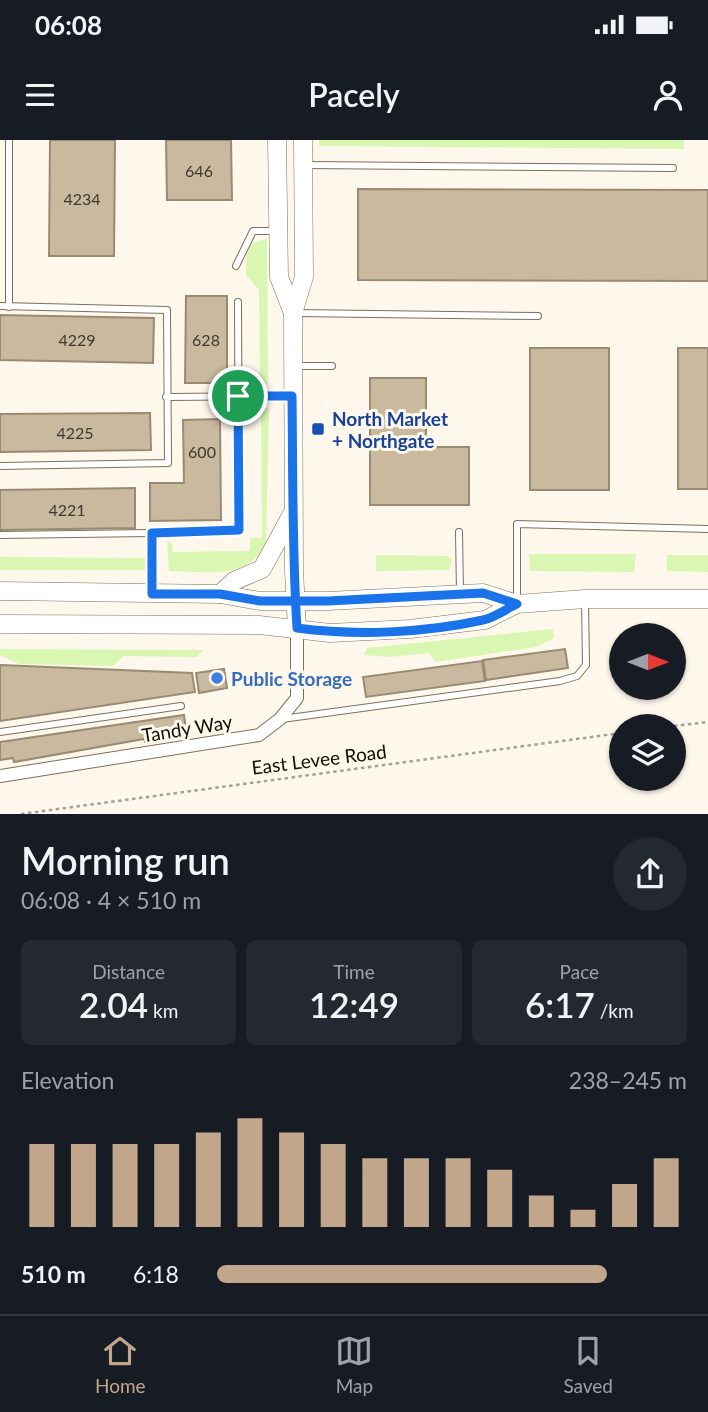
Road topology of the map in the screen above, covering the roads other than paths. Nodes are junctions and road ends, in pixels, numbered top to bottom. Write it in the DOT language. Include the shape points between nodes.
graph roads {
  1 [pos="9,140"];
  2 [pos="277,140"];
  3 [pos="303,140"];
  4 [pos="304,165"];
  5 [pos="673,168"];
  6 [pos="278,231"];
  7 [pos="236,266"];
  8 [pos="238,302"];
  9 [pos="0,306"];
  10 [pos="9,307"];
  11 [pos="293,313"];
  12 [pos="538,316"];
  13 [pos="293,366"];
  14 [pos="332,366"];
  15 [pos="238,396"];
  16 [pos="292,396"];
  17 [pos="166,397"];
  18 [pos="0,466"];
  19 [pos="293,511"];
  20 [pos="708,529"];
  21 [pos="459,532"];
  22 [pos="152,533"];
  23 [pos="0,535"];
  24 [pos="0,591"];
  25 [pos="152,594"];
  26 [pos="220,594"];
  27 [pos="460,595"];
  28 [pos="585,599"];
  29 [pos="708,599"];
  30 [pos="295,601"];
  31 [pos="517,604"];
  32 [pos="0,624"];
  33 [pos="297,628"];
  34 [pos="181,706"];
  35 [pos="280,719"];
  36 [pos="0,732"];
  37 [pos="0,776"];
  1 -- 10 [label="lane"];
  2 -- 6 [label="main road"];
  3 -- 4 [label="main road"];
  4 -- 5 [label="lane"];
  4 -- 11 [label="main road" via="304,277"];
  6 -- 7 [label="lane" via="253,230"];
  6 -- 11 [label="main road" via="279,277"];
  8 -- 15 [label="lane"];
  9 -- 10 [label="lane"];
  10 -- 17 [label="lane" via="167,310"];
  11 -- 12 [label="lane"];
  11 -- 13 [label="main road"];
  13 -- 14 [label="lane"];
  13 -- 16 [label="main road"];
  15 -- 16 [label="lane"];
  15 -- 17 [label="lane"];
  15 -- 22 [label="lane" via="239,530"];
  16 -- 19 [label="main road"];
  17 -- 18 [label="lane" via="168,463"];
  19 -- 26 [label="main road" via="262,569 234,581"];
  19 -- 30 [label="main road"];
  20 -- 31 [label="lane" via="517,524"];
  21 -- 27 [label="lane"];
  22 -- 23 [label="lane"];
  22 -- 25 [label="lane"];
  24 -- 25 [label="main road"];
  25 -- 26 [label="main road"];
  26 -- 30 [label="main road"];
  27 -- 30 [label="main road"];
  27 -- 31 [label="main road" via="483,593"];
  28 -- 29 [label="main road"];
  28 -- 31 [label="main road"];
  28 -- 35 [label="lane" via="586,665 577,676"];
  30 -- 33 [label="main road"];
  31 -- 33 [label="main road" via="485,620 423,627 330,633"];
  32 -- 33 [label="main road"];
  33 -- 35 [label="street, Tandy Way" via="297,698"];
  34 -- 36 [label="lane"];
  35 -- 37 [label="street, Tandy Way" via="259,735 233,741"];
}
